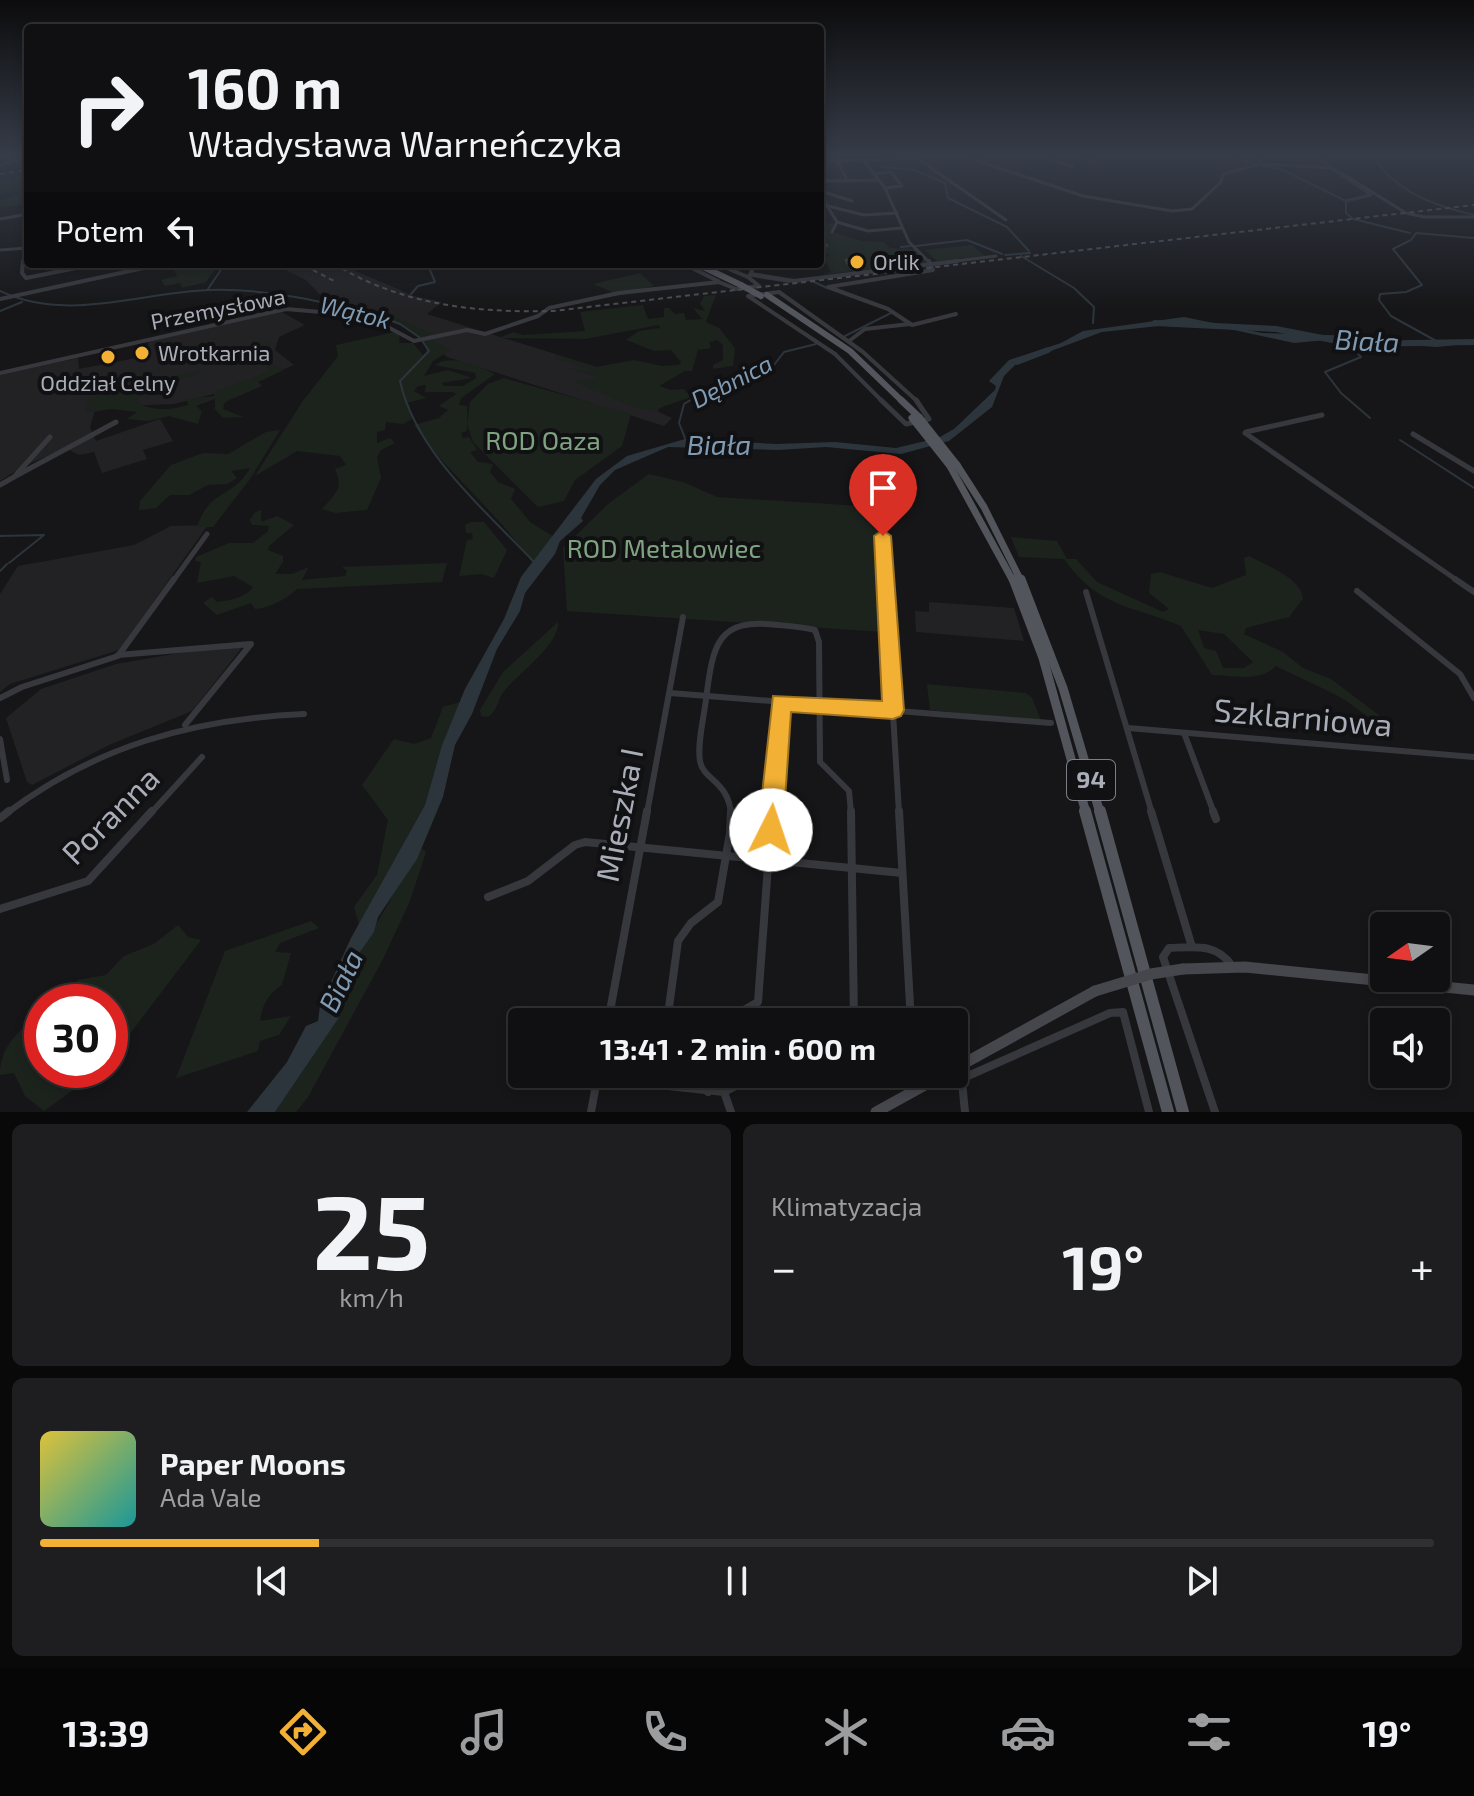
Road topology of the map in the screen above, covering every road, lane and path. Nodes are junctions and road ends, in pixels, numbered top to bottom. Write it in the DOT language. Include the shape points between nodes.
graph roads {
  1 [pos="828,207"];
  2 [pos="836,207"];
  3 [pos="894,207"];
  4 [pos="987,207"];
  5 [pos="1146,207"];
  6 [pos="1194,207"];
  7 [pos="1396,207"];
  8 [pos="897,213"];
  9 [pos="24,215"];
  10 [pos="1474,217"];
  11 [pos="0,219"];
  12 [pos="1006,220"];
  13 [pos="837,222"];
  14 [pos="902,228"];
  15 [pos="832,232"];
  16 [pos="827,245"];
  17 [pos="24,248"];
  18 [pos="824,248"];
  19 [pos="0,250"];
  20 [pos="996,256"];
  21 [pos="24,260"];
  22 [pos="846,260"];
  23 [pos="929,264"];
  24 [pos="76,268"];
  25 [pos="126,268"];
  26 [pos="143,268"];
  27 [pos="692,268"];
  28 [pos="710,268"];
  29 [pos="715,268"];
  30 [pos="724,268"];
  31 [pos="752,268"];
  32 [pos="128,271"];
  33 [pos="857,273"];
  34 [pos="747,280"];
  35 [pos="719,282"];
  36 [pos="2,298"];
  37 [pos="956,314"];
  38 [pos="910,324"];
  39 [pos="849,341"];
  40 [pos="0,373"];
  41 [pos="1322,415"];
  42 [pos="116,422"];
  43 [pos="1413,434"];
  44 [pos="50,437"];
  45 [pos="954,465"];
  46 [pos="1474,471"];
  47 [pos="14,477"];
  48 [pos="0,485"];
  49 [pos="881,511"];
  50 [pos="207,534"];
  51 [pos="1357,591"];
  52 [pos="1086,592"];
  53 [pos="1474,592"];
  54 [pos="683,617"];
  55 [pos="118,655"];
  56 [pos="670,693"];
  57 [pos="708,695"];
  58 [pos="0,698"];
  59 [pos="1474,698"];
  60 [pos="780,702"];
  61 [pos="819,705"];
  62 [pos="893,710"];
  63 [pos="304,714"];
  64 [pos="1051,723"];
  65 [pos="184,725"];
  66 [pos="1128,728"];
  67 [pos="1184,733"];
  68 [pos="0,739"];
  69 [pos="1,757"];
  70 [pos="202,757"];
  71 [pos="1474,757"];
  72 [pos="7,780"];
  73 [pos="0,818"];
  74 [pos="1216,819"];
  75 [pos="641,850"];
  76 [pos="725,857"];
  77 [pos="768,862"];
  78 [pos="853,869"];
  79 [pos="902,873"];
  80 [pos="488,897"];
  81 [pos="0,909"];
  82 [pos="1192,947"];
  83 [pos="1233,966"];
  84 [pos="1474,990"];
  85 [pos="611,1008"];
  86 [pos="669,1008"];
  87 [pos="748,1008"];
  88 [pos="854,1008"];
  89 [pos="910,1008"];
  90 [pos="968,1064"];
  91 [pos="968,1067"];
  92 [pos="595,1088"];
  93 [pos="679,1088"];
  94 [pos="708,1088"];
  95 [pos="732,1088"];
  96 [pos="922,1088"];
  97 [pos="958,1088"];
  98 [pos="918,1090"];
  99 [pos="708,1092"];
  100 [pos="724,1092"];
  101 [pos="591,1112"];
  102 [pos="731,1112"];
  103 [pos="876,1112"];
  104 [pos="965,1112"];
  105 [pos="1149,1112"];
  106 [pos="1168,1112"];
  107 [pos="1183,1112"];
  108 [pos="1215,1112"];
  1 -- 13 [label="street"];
  2 -- 8 [label="street" via="864,215"];
  3 -- 8 [label="street"];
  4 -- 12 [label="street"];
  5 -- 6 [label="street" via="1172,211"];
  7 -- 10 [label="street" via="1414,216"];
  8 -- 14 [label="street"];
  9 -- 11 [label="street"];
  13 -- 14 [label="street" via="868,231"];
  13 -- 15 [label="street"];
  14 -- 23 [label="street"];
  16 -- 18 [label="street"];
  17 -- 19 [label="street"];
  20 -- 23 [label="street"];
  21 -- 24 [label="street" via="26,278"];
  22 -- 33 [label="street"];
  23 -- 33 [label="street"];
  23 -- 38 [label="street" via="933,270 927,272 827,286 894,311"];
  25 -- 32 [label="street"];
  26 -- 32 [label="street"];
  27 -- 35 [label="street"];
  28 -- 34 [label="main road, 94"];
  29 -- 34 [label="main road, 94"];
  30 -- 34 [label="street"];
  31 -- 34 [label="street"];
  32 -- 36 [label="street"];
  33 -- 34 [label="street"];
  34 -- 35 [label="street" via="759,286 736,289"];
  34 -- 45 [label="main road, 94, bridge" via="845,352 916,417"];
  35 -- 40 [label="street, Przemysłowa" via="607,295 547,308 488,333 467,330 410,341 367,316 286,309"];
  37 -- 38 [label="street"];
  38 -- 39 [label="street" via="865,329"];
  39 -- 39 [label="street" via="929,414 929,419 906,424 835,354 748,295 779,292"];
  41 -- 53 [label="street" via="1245,433"];
  42 -- 47 [label="street"];
  43 -- 46 [label="street"];
  44 -- 47 [label="street"];
  45 -- 106 [label="main road, 94" via="1007,564 1043,658"];
  45 -- 107 [label="main road, 94" via="1011,554 1054,659"];
  47 -- 48 [label="street"];
  49 -- 62 [label="street"];
  50 -- 55 [label="street"];
  51 -- 59 [label="street" via="1460,674"];
  52 -- 66 [label="street"];
  54 -- 56 [label="street, Mieszka I"];
  55 -- 58 [label="street"];
  55 -- 65 [label="street" via="251,644"];
  56 -- 57 [label="street"];
  56 -- 75 [label="street, Mieszka I"];
  57 -- 60 [label="street"];
  57 -- 61 [label="street" via="715,648 725,631 741,624 808,628 815,630 819,642"];
  57 -- 76 [label="street" via="700,765 723,785 731,806"];
  60 -- 61 [label="street"];
  60 -- 77 [label="street"];
  61 -- 62 [label="street"];
  61 -- 78 [label="street" via="820,762 851,797"];
  62 -- 64 [label="street"];
  62 -- 79 [label="street"];
  63 -- 65 [label="street" via="254,714"];
  65 -- 73 [label="street" via="62,772"];
  66 -- 67 [label="street, Szklarniowa"];
  66 -- 82 [label="street"];
  67 -- 71 [label="street, Szklarniowa"];
  67 -- 74 [label="street"];
  68 -- 69 [label="street"];
  69 -- 72 [label="street"];
  70 -- 81 [label="street, Poranna" via="88,881"];
  75 -- 76 [label="street"];
  75 -- 80 [label="street" via="575,845 528,881"];
  75 -- 85 [label="street, Mieszka I"];
  76 -- 77 [label="street"];
  76 -- 86 [label="street" via="718,902 678,941"];
  77 -- 78 [label="street"];
  77 -- 87 [label="street" via="758,1002"];
  78 -- 79 [label="street"];
  78 -- 88 [label="street"];
  79 -- 89 [label="street"];
  82 -- 83 [label="street" via="1215,947"];
  82 -- 108 [label="street" via="1169,948 1163,957"];
  83 -- 84 [label="street"];
  83 -- 90 [label="street, bridge" via="1183,969 1095,991"];
  91 -- 105 [label="street" via="1123,1012"];
  92 -- 101 [label="street"];
  93 -- 99 [label="street"];
  94 -- 99 [label="street"];
  95 -- 100 [label="street"];
  96 -- 98 [label="street"];
  97 -- 104 [label="street"];
  98 -- 103 [label="street"];
  99 -- 100 [label="street"];
  100 -- 102 [label="street"];
}
